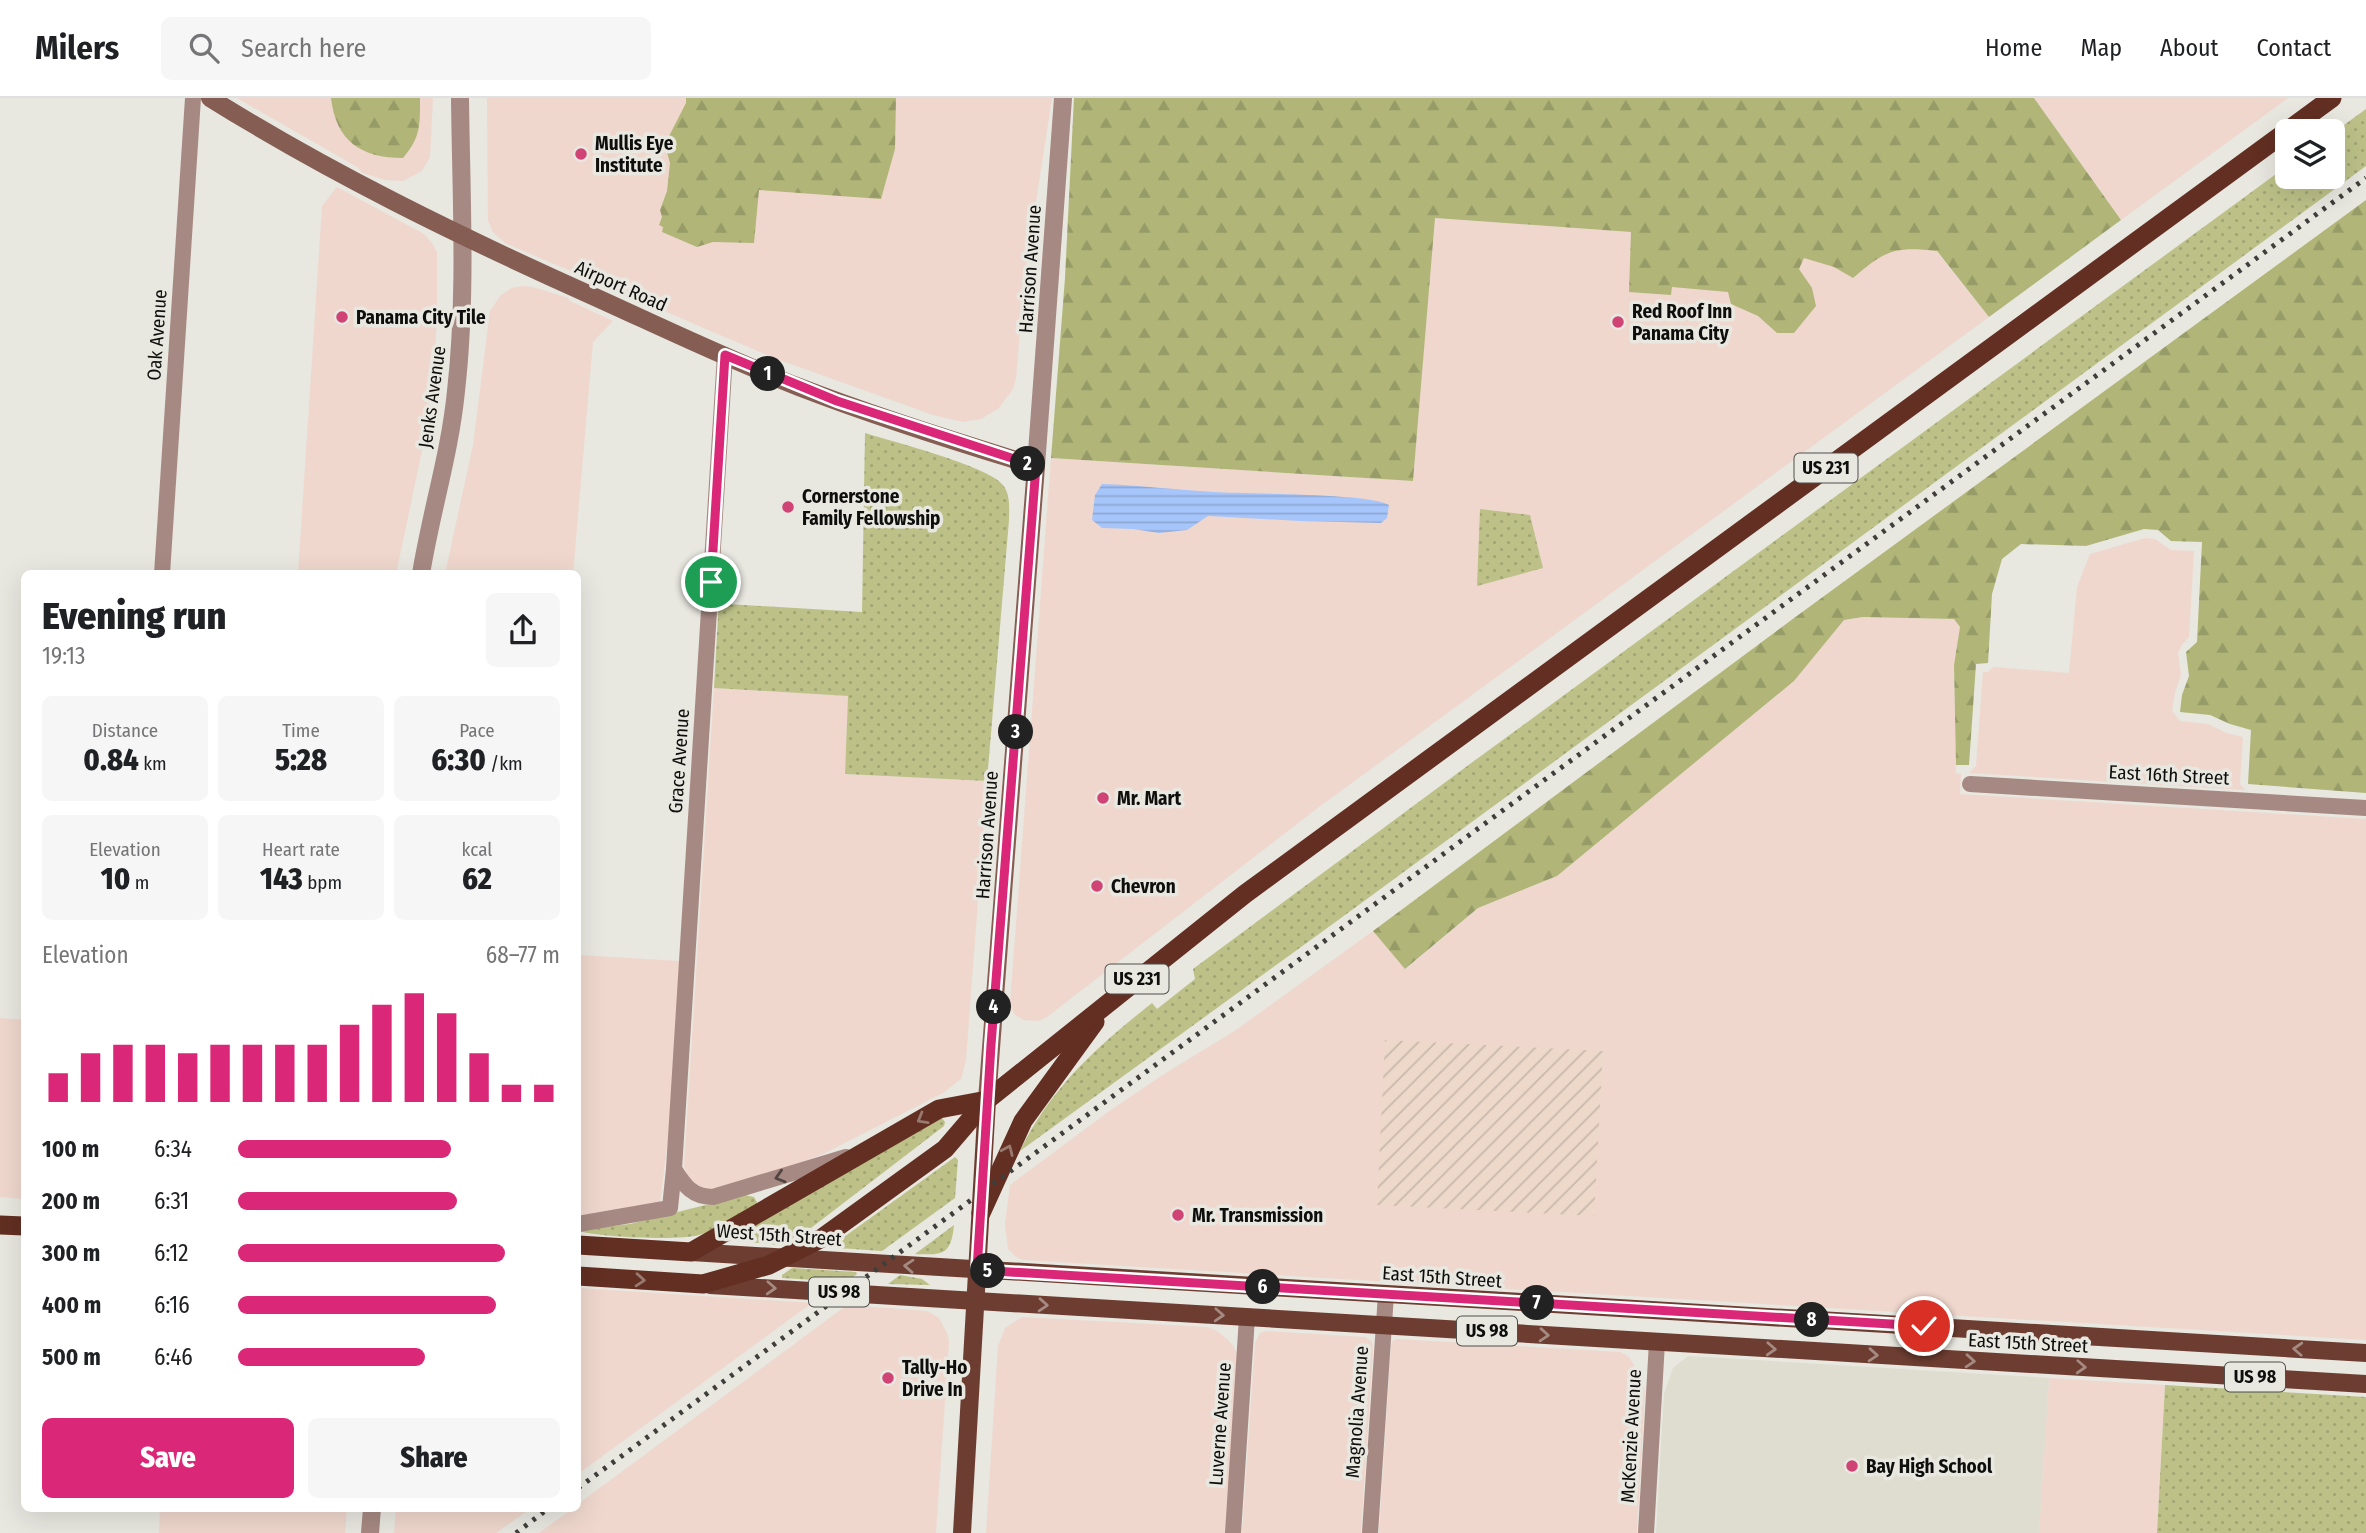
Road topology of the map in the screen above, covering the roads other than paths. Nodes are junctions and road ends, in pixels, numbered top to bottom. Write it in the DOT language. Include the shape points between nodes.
graph roads {
  1 [pos="193,98"];
  2 [pos="209,98"];
  3 [pos="460,98"];
  4 [pos="1063,98"];
  5 [pos="2332,98"];
  6 [pos="461,236"];
  7 [pos="725,355"];
  8 [pos="1036,466"];
  9 [pos="162,570"];
  10 [pos="422,570"];
  11 [pos="1970,784"];
  12 [pos="2366,808"];
  13 [pos="1113,998"];
  14 [pos="987,1100"];
  15 [pos="869,1150"];
  16 [pos="674,1169"];
  17 [pos="981,1213"];
  18 [pos="581,1223"];
  19 [pos="0,1225"];
  20 [pos="21,1226"];
  21 [pos="581,1245"];
  22 [pos="691,1252"];
  23 [pos="786,1258"];
  24 [pos="977,1270"];
  25 [pos="581,1276"];
  26 [pos="703,1284"];
  27 [pos="1249,1286"];
  28 [pos="1386,1294"];
  29 [pos="975,1301"];
  30 [pos="1659,1311"];
  31 [pos="1247,1317"];
  32 [pos="1383,1325"];
  33 [pos="1924,1326"];
  34 [pos="2147,1340"];
  35 [pos="1657,1342"];
  36 [pos="2345,1351"];
  37 [pos="2366,1353"];
  38 [pos="1923,1358"];
  39 [pos="2145,1371"];
  40 [pos="2343,1382"];
  41 [pos="2366,1384"];
  42 [pos="372,1512"];
  43 [pos="370,1533"];
  44 [pos="962,1533"];
  45 [pos="1234,1533"];
  46 [pos="1370,1533"];
  47 [pos="1646,1533"];
  1 -- 9 [label="street, Oak Avenue"];
  2 -- 6 [label="main road, Airport Road" via="341,175"];
  3 -- 6 [label="street, Jenks Avenue"];
  4 -- 8 [label="street, Harrison Avenue"];
  5 -- 13 [label="highway, US 231" via="1289,861"];
  6 -- 7 [label="main road, Airport Road"];
  6 -- 10 [label="street, Jenks Avenue" via="461,331 454,408"];
  7 -- 8 [label="main road, Airport Road" via="837,401"];
  7 -- 16 [label="street, Grace Avenue"];
  8 -- 14 [label="main road, Harrison Avenue"];
  11 -- 12 [label="street, East 16th Street"];
  13 -- 14 [label="highway, US 231"];
  17 -- 13 [label="highway, one-way" via="1031,1108"];
  14 -- 15 [label="highway, one-way" via="939,1109"];
  14 -- 17 [label="main road, Harrison Avenue"];
  14 -- 23 [label="highway" via="945,1149 822,1238"];
  15 -- 16 [label="street, one-way" via="713,1197 692,1192"];
  15 -- 22 [label="highway"];
  16 -- 18 [label="street, Grace Avenue" via="670,1208"];
  17 -- 24 [label="main road, Harrison Avenue"];
  19 -- 20 [label="highway"];
  21 -- 22 [label="highway, West 15th Street / US 98"];
  22 -- 23 [label="main road, West 15th Street / US 98"];
  24 -- 23 [label="main road, West 15th Street / US 98, one-way"];
  23 -- 26 [label="highway"];
  24 -- 27 [label="main road, East 15th Street / US 98"];
  24 -- 29 [label="main road, Harrison Avenue"];
  25 -- 26 [label="highway, US 98, one-way"];
  26 -- 29 [label="main road, US 98, one-way"];
  27 -- 28 [label="main road, East 15th Street / US 98"];
  27 -- 31 [label="main road"];
  28 -- 30 [label="main road, East 15th Street / US 98"];
  28 -- 32 [label="street, Magnolia Avenue"];
  29 -- 31 [label="main road, East 15th Street / US 98, one-way"];
  29 -- 44 [label="main road, Harrison Avenue"];
  30 -- 33 [label="main road, East 15th Street / US 98"];
  30 -- 35 [label="main road"];
  31 -- 32 [label="main road, East 15th Street / US 98"];
  31 -- 45 [label="street, Luverne Avenue"];
  32 -- 35 [label="main road, East 15th Street / US 98, one-way"];
  32 -- 46 [label="street, Magnolia Avenue"];
  33 -- 34 [label="main road, East 15th Street / US 98"];
  33 -- 38 [label="main road"];
  36 -- 34 [label="main road, East 15th Street / US 98, one-way"];
  34 -- 39 [label="main road"];
  35 -- 38 [label="main road, East 15th Street / US 98, one-way"];
  35 -- 47 [label="street, McKenzie Avenue"];
  36 -- 37 [label="main road, East 15th Street / US 98"];
  36 -- 40 [label="main road"];
  38 -- 39 [label="main road, East 15th Street / US 98, one-way"];
  39 -- 40 [label="main road, East 15th Street / US 98"];
  40 -- 41 [label="main road, East 15th Street / US 98"];
  42 -- 43 [label="street"];
}
